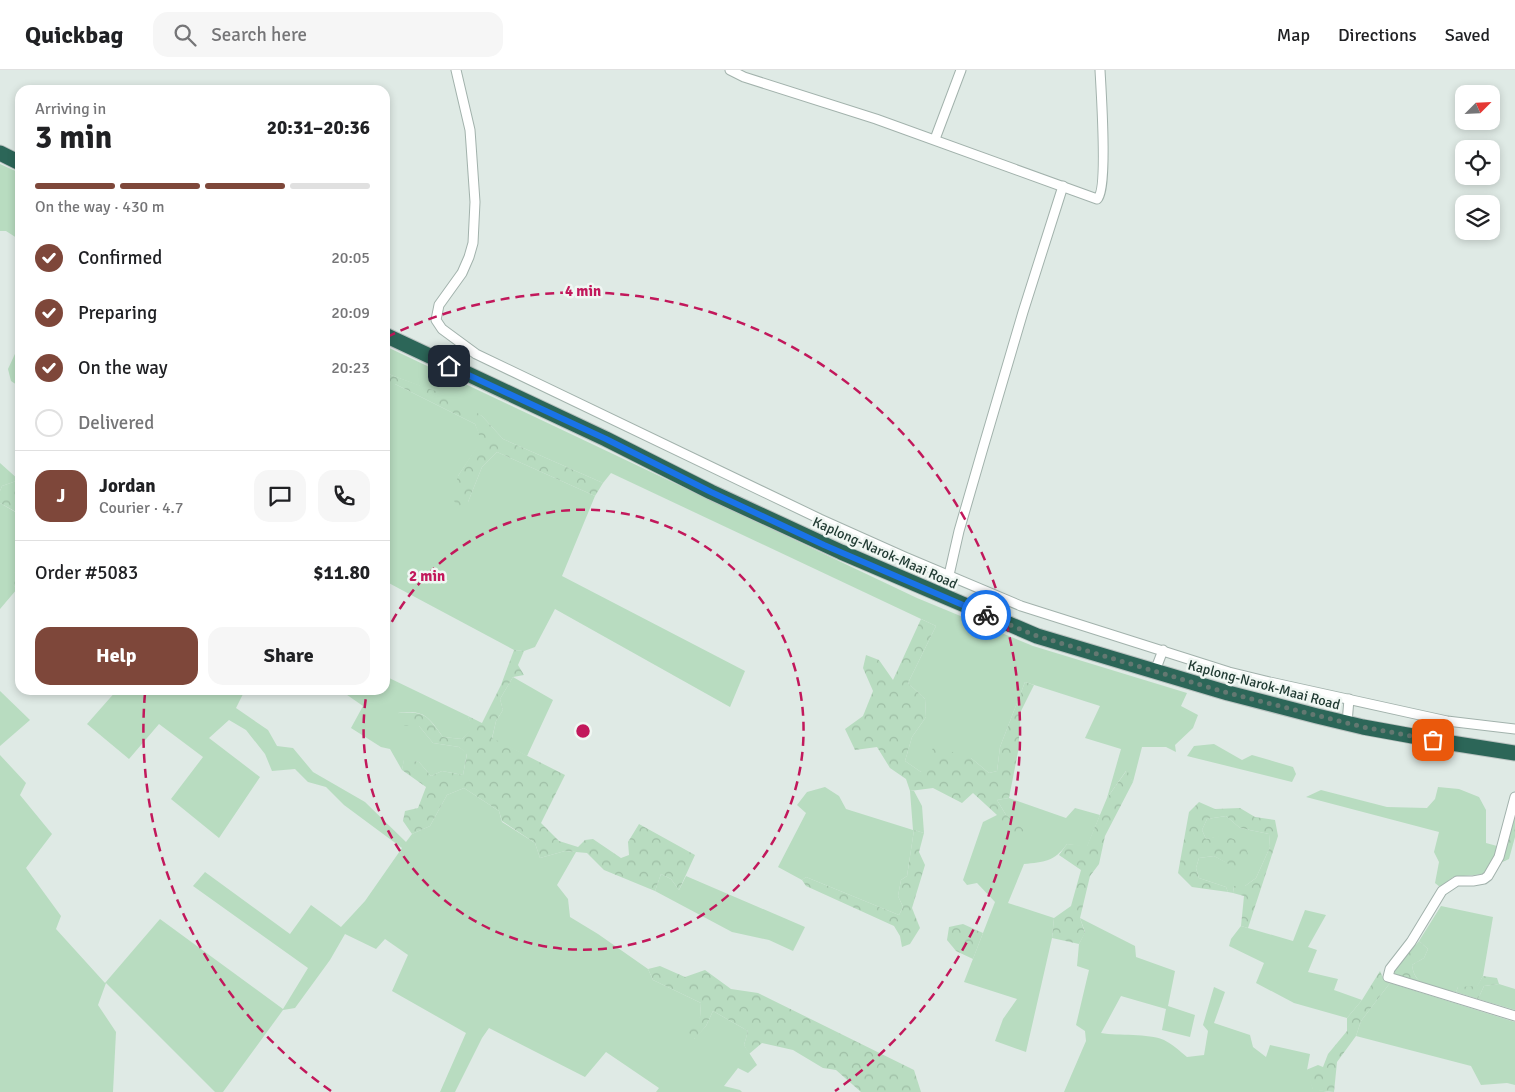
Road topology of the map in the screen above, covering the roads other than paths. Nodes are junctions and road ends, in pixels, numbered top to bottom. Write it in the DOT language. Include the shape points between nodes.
graph roads {
  1 [pos="456,70"];
  2 [pos="730,70"];
  3 [pos="961,70"];
  4 [pos="1100,70"];
  5 [pos="935,139"];
  6 [pos="0,153"];
  7 [pos="15,160"];
  8 [pos="1063,186"];
  9 [pos="390,337"];
  10 [pos="949,575"];
  11 [pos="1163,650"];
  12 [pos="1155,671"];
  13 [pos="1349,699"];
  14 [pos="1347,723"];
  15 [pos="1515,729"];
  16 [pos="1515,753"];
  17 [pos="1515,796"];
  18 [pos="1515,1016"];
  1 -- 10 [label="street" via="470,130 475,202 473,243 462,273 439,305 436,320 442,329 476,354 516,374 820,519"];
  2 -- 5 [label="street" via="744,78"];
  3 -- 5 [label="street"];
  4 -- 8 [label="street" via="1103,122 1100,196 1097,199"];
  5 -- 8 [label="street"];
  6 -- 7 [label="highway"];
  8 -- 10 [label="street" via="983,448"];
  9 -- 12 [label="highway, Kaplong-Narok-Maai Road" via="849,556 1037,636"];
  10 -- 11 [label="street" via="1021,606"];
  11 -- 12 [label="street"];
  11 -- 13 [label="street" via="1230,672"];
  12 -- 14 [label="highway, Kaplong-Narok-Maai Road"];
  13 -- 14 [label="street"];
  13 -- 15 [label="street" via="1447,720"];
  14 -- 16 [label="highway, Kaplong-Narok-Maai Road"];
  17 -- 18 [label="street" via="1494,867 1484,879 1457,881 1442,891 1388,976"];
}
